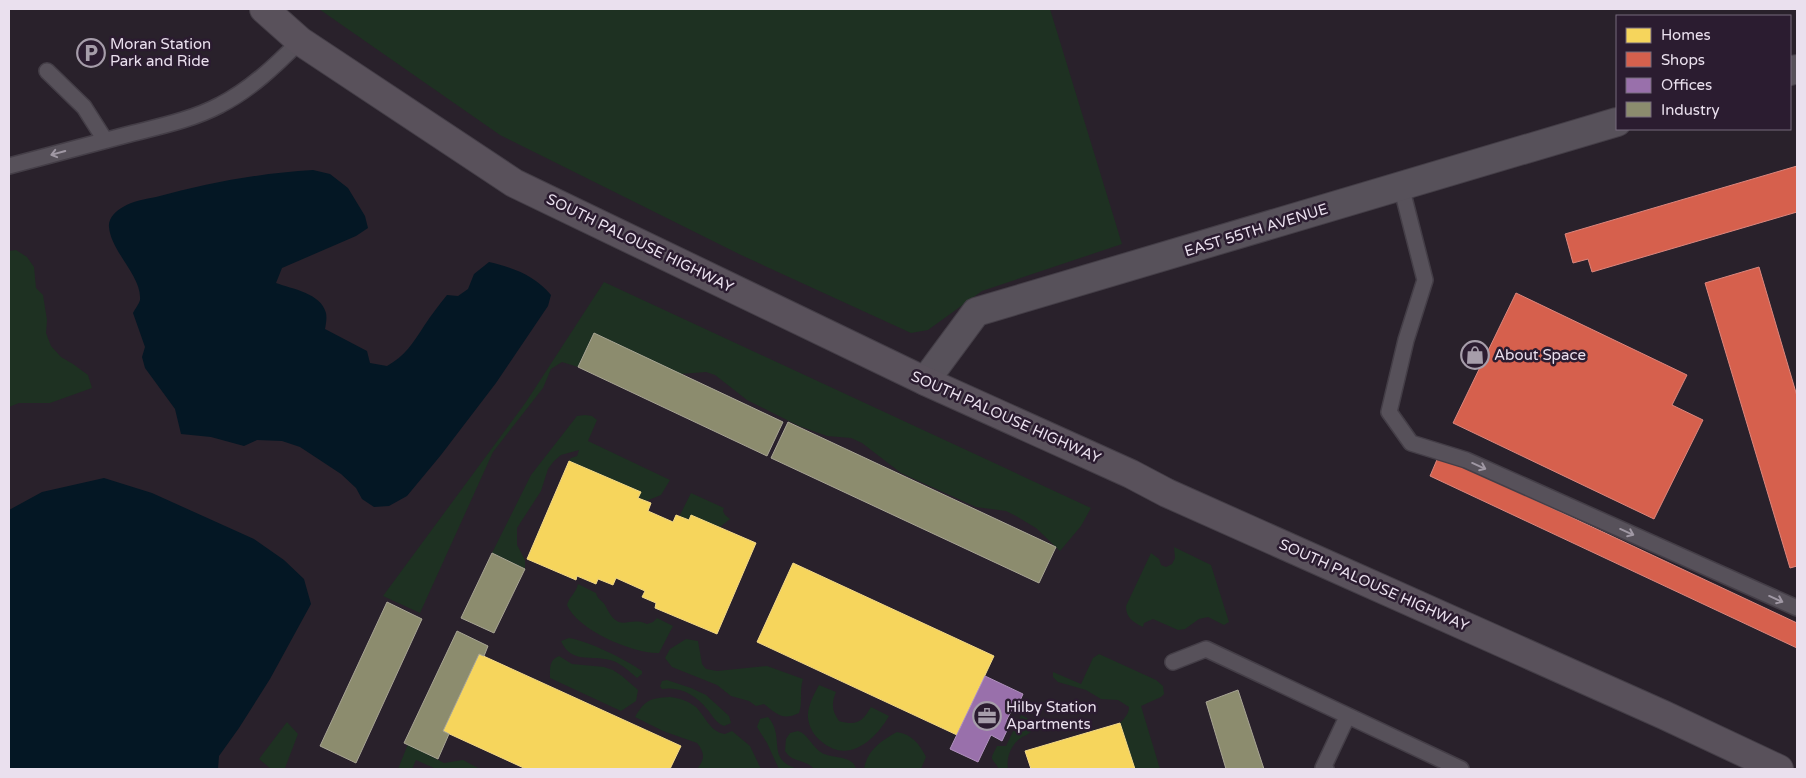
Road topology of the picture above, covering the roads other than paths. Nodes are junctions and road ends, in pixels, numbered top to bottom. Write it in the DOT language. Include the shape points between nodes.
graph roads {
  1 [pos="264,9"];
  2 [pos="300,41"];
  3 [pos="47,71"];
  4 [pos="1616,122"];
  5 [pos="105,140"];
  6 [pos="9,166"];
  7 [pos="1401,186"];
  8 [pos="925,381"];
  9 [pos="1797,608"];
  10 [pos="1173,662"];
  11 [pos="1347,717"];
  12 [pos="1326,769"];
  13 [pos="1461,769"];
  14 [pos="1779,769"];
  1 -- 2 [label="main road, SOUTH PALOUSE HIGHWAY"];
  2 -- 5 [label="lane" via="280,62 220,105 163,125"];
  2 -- 8 [label="main road, SOUTH PALOUSE HIGHWAY" via="514,182"];
  3 -- 5 [label="lane" via="84,107"];
  4 -- 7 [label="street, EAST 55TH AVENUE"];
  5 -- 6 [label="lane, one-way"];
  7 -- 8 [label="street, EAST 55TH AVENUE" via="976,312"];
  7 -- 9 [label="lane, one-way" via="1425,280 1406,340 1389,412 1411,443 1466,460"];
  8 -- 14 [label="main road, SOUTH PALOUSE HIGHWAY"];
  10 -- 11 [label="lane" via="1206,649"];
  11 -- 12 [label="lane" via="1323,768"];
  11 -- 13 [label="lane"];
}
